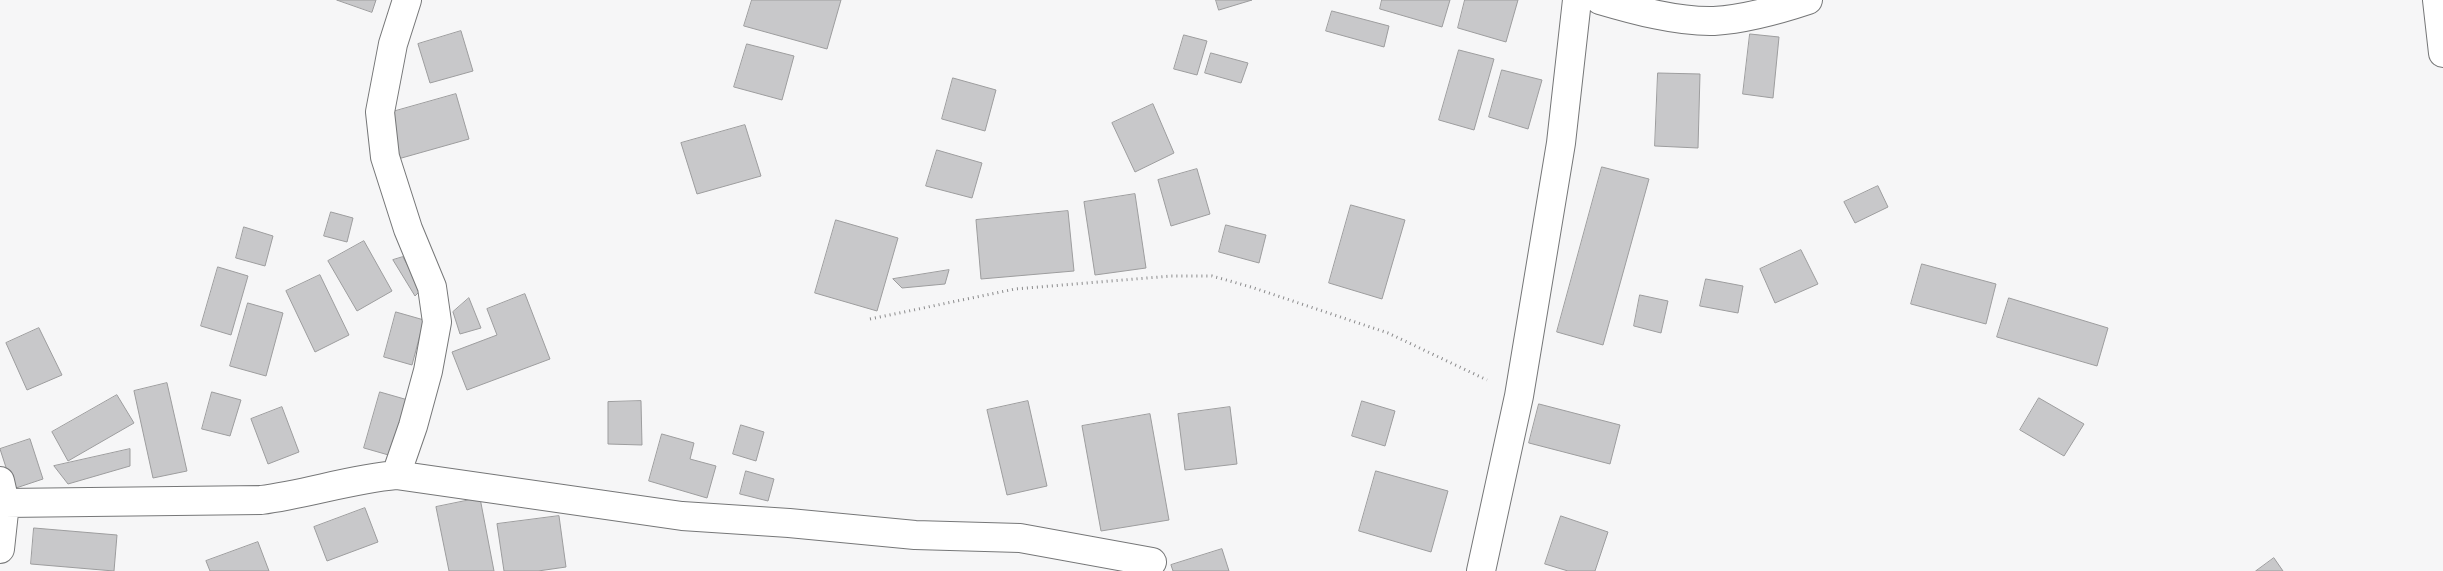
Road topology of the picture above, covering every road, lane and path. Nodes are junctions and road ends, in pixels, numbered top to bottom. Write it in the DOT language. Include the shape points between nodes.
graph roads {
  1 [pos="406,0"];
  2 [pos="1577,0"];
  3 [pos="1600,0"];
  4 [pos="1808,0"];
  5 [pos="2437,0"];
  6 [pos="2443,53"];
  7 [pos="870,319"];
  8 [pos="1519,396"];
  9 [pos="396,475"];
  10 [pos="3,492"];
  11 [pos="0,549"];
  12 [pos="1152,562"];
  13 [pos="1481,571"];
  1 -- 9 [label="street" via="393,44 380,112 385,157 408,229 432,287 438,322 416,417"];
  2 -- 8 [label="street" via="1561,143"];
  3 -- 4 [label="street" via="1655,15 1713,21 1775,11"];
  5 -- 6 [label="street"];
  7 -- 8 [label="path" via="1015,289 1171,276 1212,276 1388,333"];
  8 -- 13 [label="street"];
  9 -- 10 [label="street" via="371,477 288,497 261,500"];
  9 -- 12 [label="street" via="682,516 915,535 1020,538"];
  10 -- 11 [label="street"];
}
